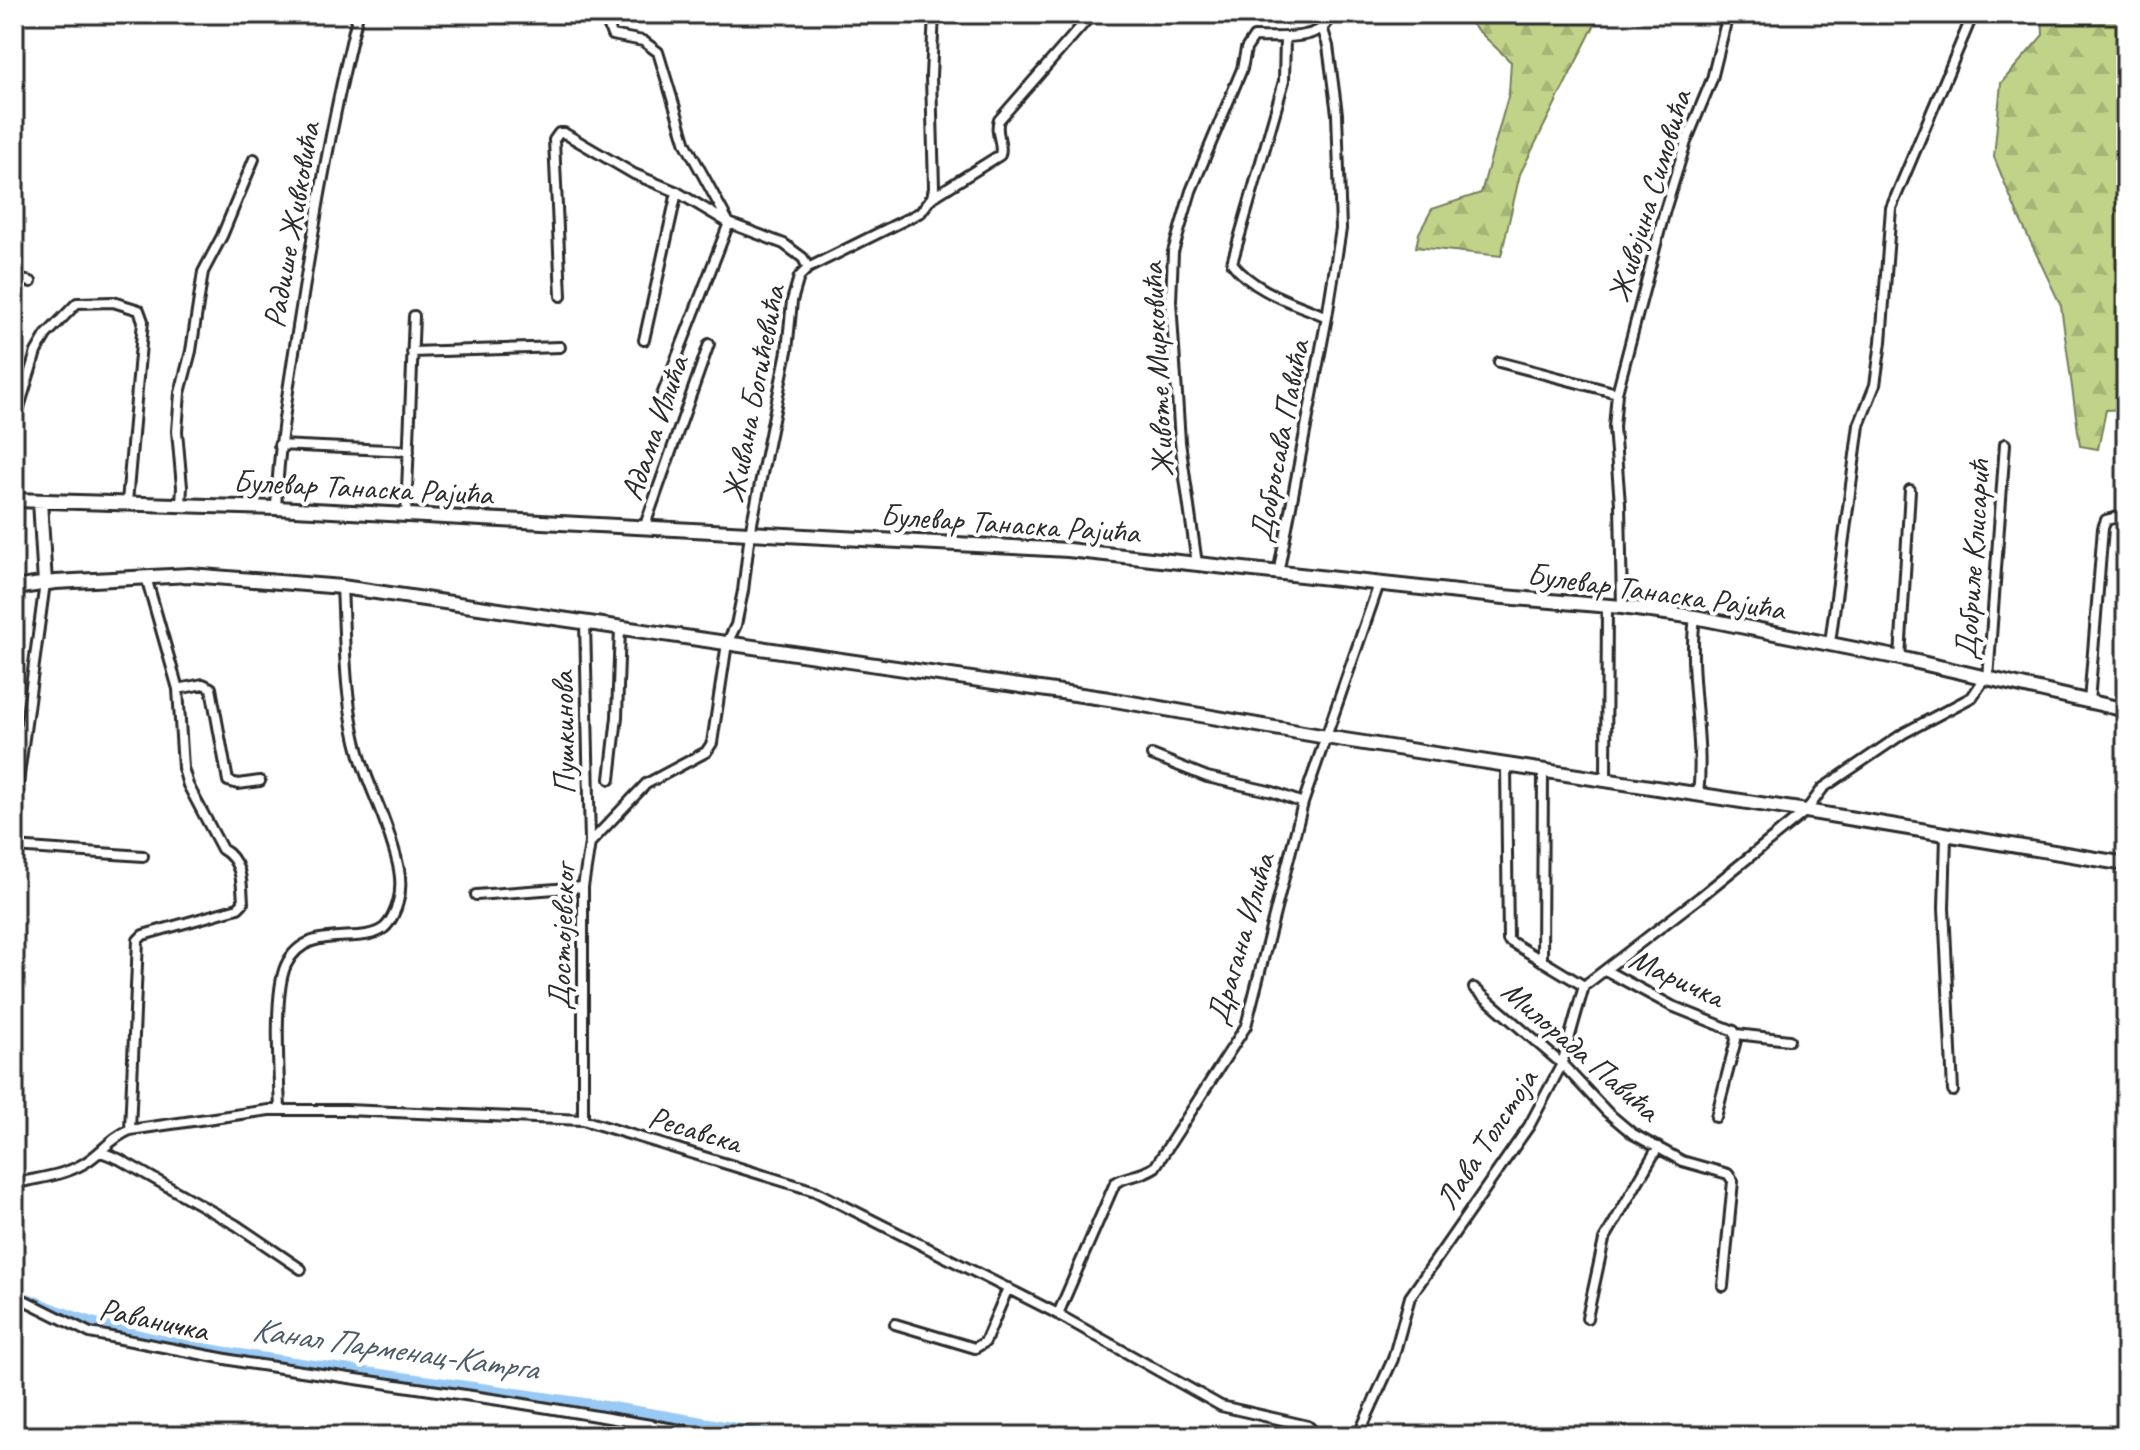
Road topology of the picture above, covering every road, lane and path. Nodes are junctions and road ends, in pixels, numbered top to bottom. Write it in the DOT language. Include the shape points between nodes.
graph roads {
  1 [pos="358,14"];
  2 [pos="604,14"];
  3 [pos="934,14"];
  4 [pos="1092,14"];
  5 [pos="1331,14"];
  6 [pos="1728,14"];
  7 [pos="1973,14"];
  8 [pos="1323,30"];
  9 [pos="1285,38"];
  10 [pos="254,159"];
  11 [pos="677,192"];
  12 [pos="932,197"];
  13 [pos="729,223"];
  14 [pos="808,268"];
  15 [pos="14,278"];
  16 [pos="31,282"];
  17 [pos="561,296"];
  18 [pos="414,316"];
  19 [pos="1327,317"];
  20 [pos="644,340"];
  21 [pos="709,344"];
  22 [pos="560,347"];
  23 [pos="412,352"];
  24 [pos="1499,362"];
  25 [pos="1617,393"];
  26 [pos="657,408"];
  27 [pos="14,424"];
  28 [pos="2005,444"];
  29 [pos="279,445"];
  30 [pos="409,451"];
  31 [pos="1910,490"];
  32 [pos="14,500"];
  33 [pos="40,501"];
  34 [pos="127,502"];
  35 [pos="181,504"];
  36 [pos="276,508"];
  37 [pos="406,515"];
  38 [pos="2126,515"];
  39 [pos="644,528"];
  40 [pos="750,533"];
  41 [pos="1197,564"];
  42 [pos="1278,574"];
  43 [pos="146,577"];
  44 [pos="45,583"];
  45 [pos="1379,584"];
  46 [pos="342,587"];
  47 [pos="14,588"];
  48 [pos="1607,605"];
  49 [pos="1622,607"];
  50 [pos="1695,617"];
  51 [pos="585,622"];
  52 [pos="620,628"];
  53 [pos="727,643"];
  54 [pos="1830,643"];
  55 [pos="1900,658"];
  56 [pos="1986,678"];
  57 [pos="178,689"];
  58 [pos="2089,702"];
  59 [pos="2126,710"];
  60 [pos="1325,736"];
  61 [pos="1152,755"];
  62 [pos="1506,765"];
  63 [pos="1543,770"];
  64 [pos="610,779"];
  65 [pos="1606,779"];
  66 [pos="260,781"];
  67 [pos="1698,795"];
  68 [pos="1303,803"];
  69 [pos="1806,811"];
  70 [pos="14,812"];
  71 [pos="1946,835"];
  72 [pos="590,843"];
  73 [pos="14,847"];
  74 [pos="143,856"];
  75 [pos="2126,864"];
  76 [pos="583,887"];
  77 [pos="476,895"];
  78 [pos="1542,961"];
  79 [pos="1605,970"];
  80 [pos="1584,986"];
  81 [pos="1474,988"];
  82 [pos="1736,1034"];
  83 [pos="1789,1040"];
  84 [pos="1562,1064"];
  85 [pos="1953,1091"];
  86 [pos="280,1110"];
  87 [pos="1716,1117"];
  88 [pos="583,1120"];
  89 [pos="130,1130"];
  90 [pos="1658,1147"];
  91 [pos="101,1152"];
  92 [pos="14,1184"];
  93 [pos="301,1269"];
  94 [pos="1723,1286"];
  95 [pos="1008,1288"];
  96 [pos="14,1295"];
  97 [pos="1058,1314"];
  98 [pos="1587,1318"];
  99 [pos="895,1324"];
  100 [pos="717,1436"];
  101 [pos="1318,1436"];
  102 [pos="1358,1436"];
  1 -- 29 [label="street, Радише Живковића" via="326,152"];
  2 -- 13 [label="street" via="612,35 643,41 658,52 686,144"];
  3 -- 12 [label="street"];
  4 -- 12 [label="street, Живана Богићевића" via="999,120 1000,155"];
  5 -- 8 [label="street"];
  6 -- 25 [label="street, Живојина Симовића" via="1712,79 1665,210"];
  7 -- 54 [label="street" via="1891,208 1875,385 1859,425"];
  8 -- 9 [label="street, Животе Мирковића"];
  8 -- 19 [label="street, Добросава Павића" via="1337,114 1341,229"];
  9 -- 19 [label="street, Добросава Павића" via="1284,81 1232,263 1262,289"];
  9 -- 41 [label="street, Животе Мирковића" via="1254,37 1249,42 1173,252 1180,442"];
  10 -- 35 [label="street" via="203,272 180,393"];
  11 -- 13 [label="street"];
  11 -- 17 [label="street" via="564,133 556,137"];
  11 -- 20 [label="street"];
  12 -- 14 [label="street, Живана Богићевића" via="921,212"];
  13 -- 14 [label="street" via="784,244"];
  13 -- 26 [label="street"];
  14 -- 40 [label="street, Живана Богићевића" via="799,277 792,301"];
  15 -- 16 [label="street"];
  18 -- 23 [label="street"];
  19 -- 42 [label="street, Добросава Павића"];
  21 -- 39 [label="street, Адама Илића"];
  22 -- 23 [label="street"];
  23 -- 30 [label="street"];
  24 -- 25 [label="street"];
  25 -- 49 [label="street, Живојина Симовића"];
  27 -- 34 [label="street" via="36,352 77,303 113,302 139,310 143,321"];
  28 -- 56 [label="street, Добриле Клисарић"];
  29 -- 30 [label="street"];
  29 -- 36 [label="street, Радише Живковића"];
  30 -- 37 [label="street"];
  31 -- 55 [label="street, Добриле Клисарић"];
  32 -- 33 [label="street, Булевар Танаска Рајића"];
  33 -- 34 [label="street, Булевар Танаска Рајића"];
  33 -- 44 [label="street"];
  34 -- 35 [label="street, Булевар Танаска Рајића"];
  35 -- 36 [label="street, Булевар Танаска Рајића"];
  36 -- 37 [label="street, Булевар Танаска Рајића"];
  37 -- 39 [label="street, Булевар Танаска Рајића"];
  38 -- 58 [label="street" via="2106,520 2103,528"];
  39 -- 40 [label="street, Булевар Танаска Рајића"];
  40 -- 41 [label="street, Булевар Танаска Рајића" via="1068,550"];
  40 -- 53 [label="street, Достојевског" via="736,625"];
  41 -- 42 [label="street, Булевар Танаска Рајића"];
  42 -- 45 [label="street, Булевар Танаска Рајића"];
  43 -- 44 [label="street"];
  43 -- 46 [label="street" via="190,575"];
  43 -- 57 [label="street"];
  44 -- 47 [label="street"];
  44 -- 70 [label="street"];
  45 -- 48 [label="street, Булевар Танаска Рајића"];
  45 -- 60 [label="street"];
  46 -- 51 [label="street"];
  46 -- 86 [label="street" via="347,681 360,756 400,866 400,898 384,928 308,944 285,967 280,987"];
  48 -- 49 [label="street, Булевар Танаска Рајића"];
  48 -- 65 [label="street"];
  49 -- 50 [label="street, Булевар Танаска Рајића"];
  50 -- 54 [label="street, Булевар Танаска Рајића"];
  50 -- 67 [label="street"];
  51 -- 52 [label="street"];
  51 -- 72 [label="street, Пушкинова"];
  52 -- 53 [label="street"];
  52 -- 64 [label="street"];
  53 -- 60 [label="street"];
  53 -- 72 [label="street, Достојевског" via="715,730 706,752 646,784"];
  54 -- 55 [label="street, Булевар Танаска Рајића"];
  55 -- 56 [label="street, Булевар Танаска Рајића"];
  56 -- 58 [label="street, Булевар Танаска Рајића"];
  56 -- 69 [label="street" via="1972,697 1904,733 1823,788"];
  57 -- 66 [label="street" via="203,684 211,688 228,781"];
  57 -- 89 [label="street" via="188,785 222,849 238,865 243,903 138,940"];
  58 -- 59 [label="street, Булевар Танаска Рајића"];
  60 -- 62 [label="street"];
  60 -- 68 [label="street, Драгана Илића"];
  61 -- 68 [label="street" via="1207,777"];
  62 -- 63 [label="street"];
  62 -- 78 [label="street" via="1508,940"];
  63 -- 65 [label="street"];
  63 -- 78 [label="street"];
  65 -- 67 [label="street"];
  67 -- 69 [label="street"];
  68 -- 97 [label="street, Драгана Илића" via="1246,1026 1155,1167 1115,1183"];
  69 -- 71 [label="street"];
  69 -- 79 [label="street"];
  71 -- 75 [label="street"];
  71 -- 85 [label="street"];
  72 -- 76 [label="street, Достојевског"];
  73 -- 74 [label="street"];
  76 -- 77 [label="street"];
  76 -- 88 [label="street, Достојевског"];
  78 -- 80 [label="street"];
  79 -- 80 [label="street"];
  79 -- 82 [label="street, Маричка"];
  80 -- 84 [label="street, Лава Толстоја"];
  81 -- 84 [label="street, Милорада Павића"];
  82 -- 83 [label="street"];
  82 -- 87 [label="street, Маричка"];
  84 -- 90 [label="street, Милорада Павића" via="1607,1112"];
  84 -- 102 [label="street, Лава Толстоја" via="1529,1126 1410,1297 1393,1359"];
  86 -- 88 [label="street, Ресавска"];
  86 -- 89 [label="street, Ресавска"];
  88 -- 95 [label="street, Ресавска" via="815,1191"];
  89 -- 91 [label="street, Ресавска" via="116,1135"];
  90 -- 94 [label="street, Милорада Павића" via="1682,1161 1728,1174 1733,1181"];
  90 -- 98 [label="street, Милорада Павића" via="1604,1240"];
  91 -- 92 [label="street, Ресавска" via="56,1175"];
  91 -- 93 [label="street" via="213,1211"];
  95 -- 97 [label="street, Ресавска"];
  95 -- 99 [label="street" via="985,1342 975,1348"];
  96 -- 100 [label="street, Раваничка" via="90,1333 247,1363"];
  97 -- 101 [label="street, Ресавска" via="1221,1406 1308,1426"];
}
